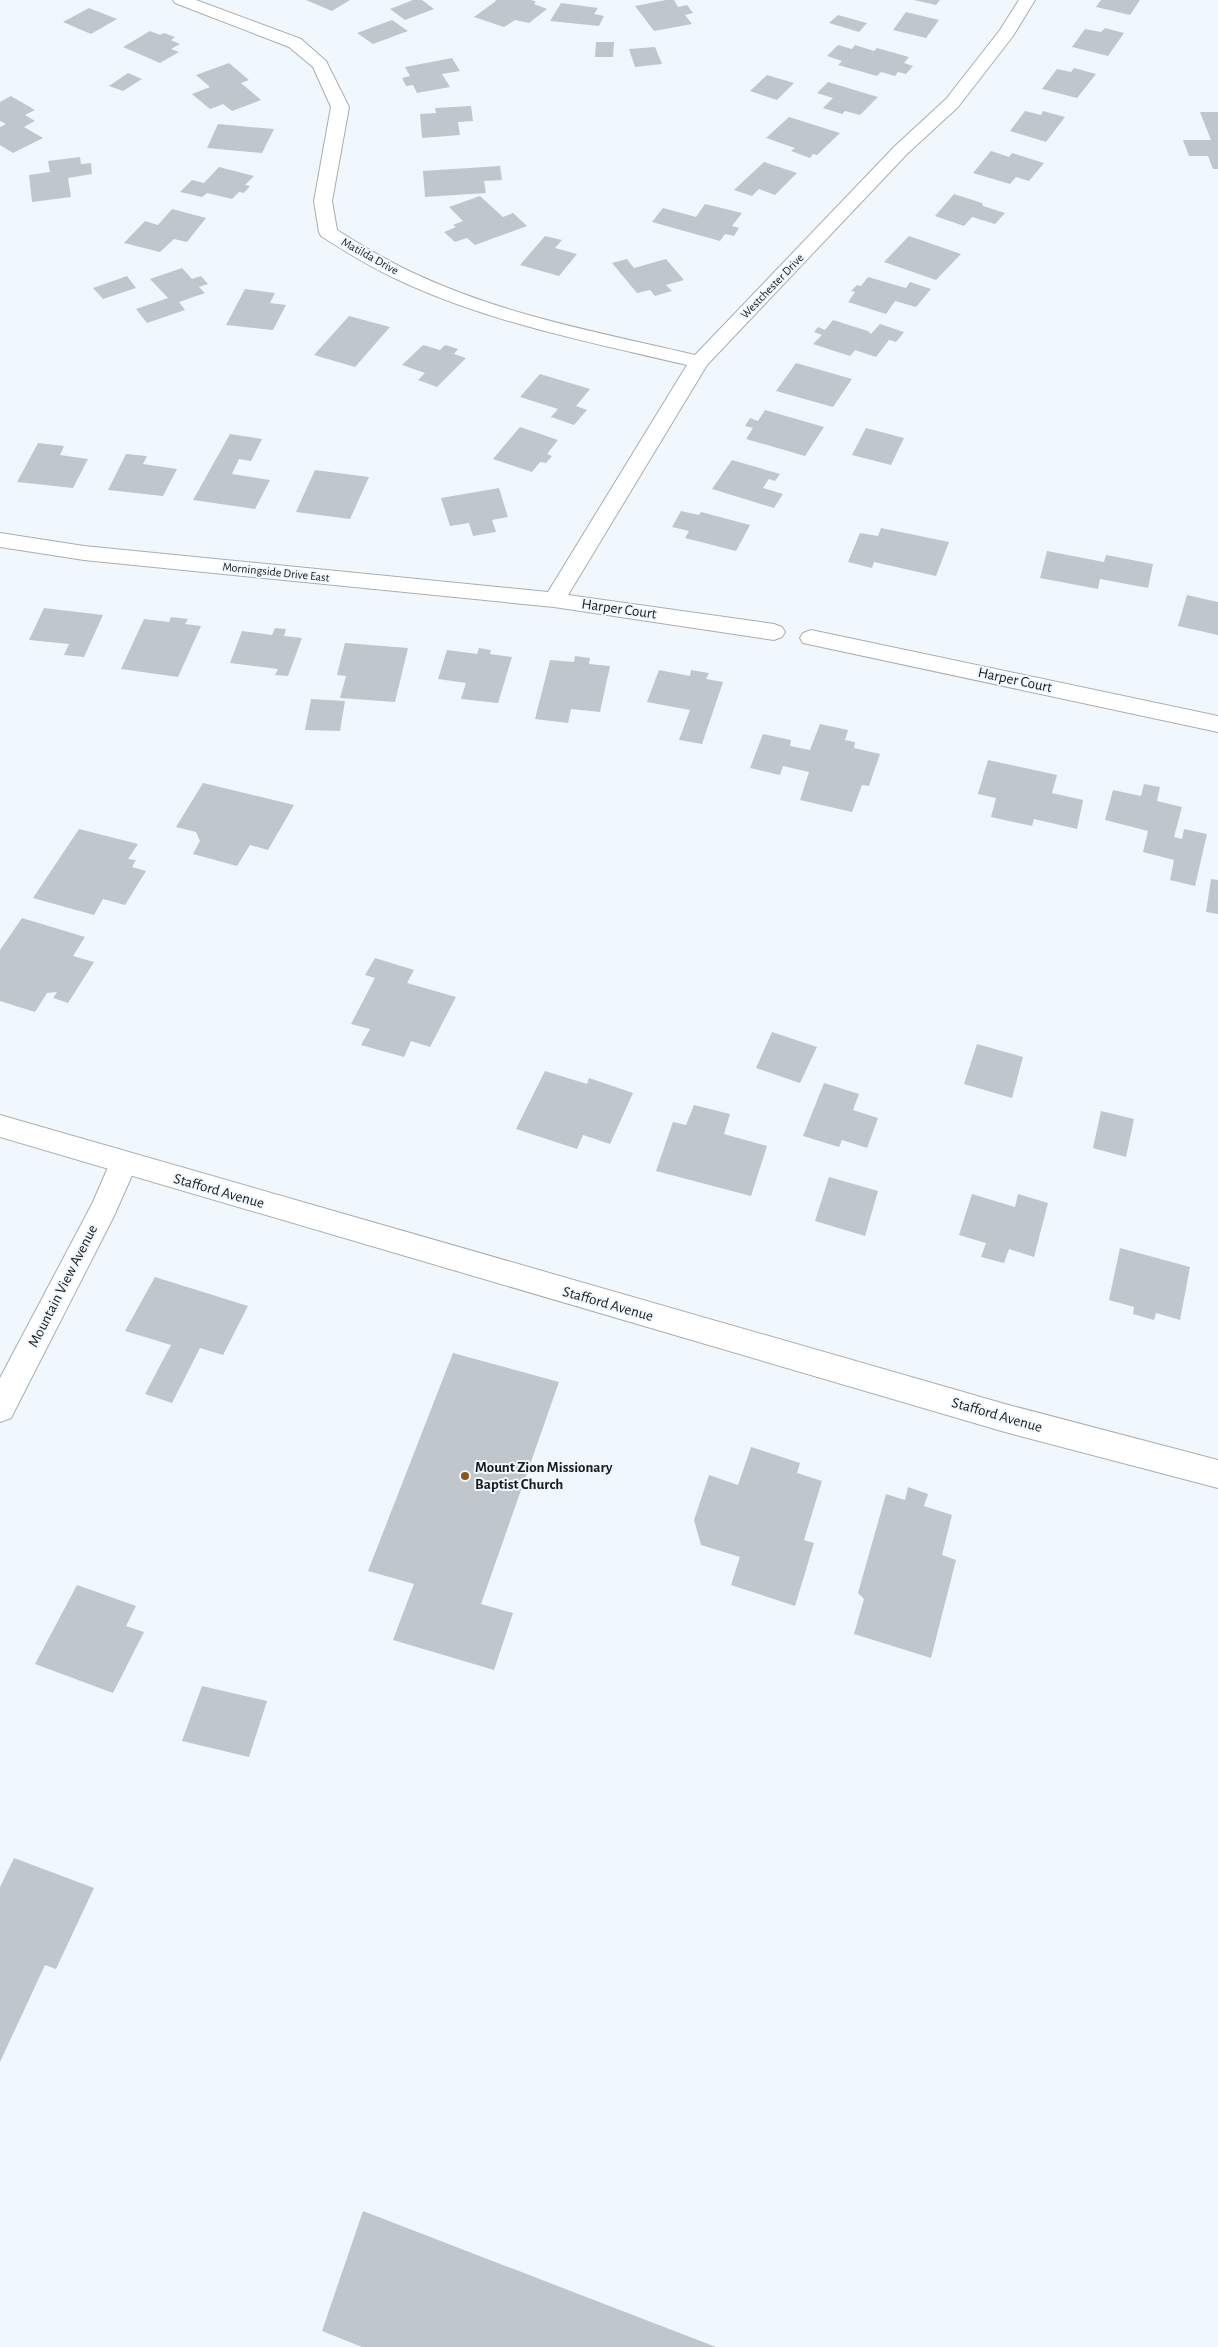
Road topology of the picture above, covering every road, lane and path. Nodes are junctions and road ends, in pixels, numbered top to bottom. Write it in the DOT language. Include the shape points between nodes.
graph roads {
  1 [pos="182,0"];
  2 [pos="1027,0"];
  3 [pos="699,362"];
  4 [pos="0,540"];
  5 [pos="554,600"];
  6 [pos="774,632"];
  7 [pos="811,638"];
  8 [pos="1218,724"];
  9 [pos="0,1126"];
  10 [pos="123,1164"];
  11 [pos="0,1408"];
  12 [pos="1218,1474"];
  1 -- 3 [label="street, Matilda Drive" via="294,43 320,65 340,107 323,200 328,232 348,246 448,295 519,318"];
  2 -- 3 [label="street, Westchester Drive" via="1007,32 952,103 901,150"];
  3 -- 5 [label="street, Westchester Drive"];
  4 -- 5 [label="street, Morningside Drive East" via="84,553"];
  5 -- 6 [label="street, Harper Court"];
  7 -- 8 [label="street, Harper Court"];
  9 -- 10 [label="street, Stafford Avenue"];
  10 -- 11 [label="street, Mountain View Avenue" via="104,1208"];
  10 -- 12 [label="street, Stafford Avenue" via="1005,1418"];
}
